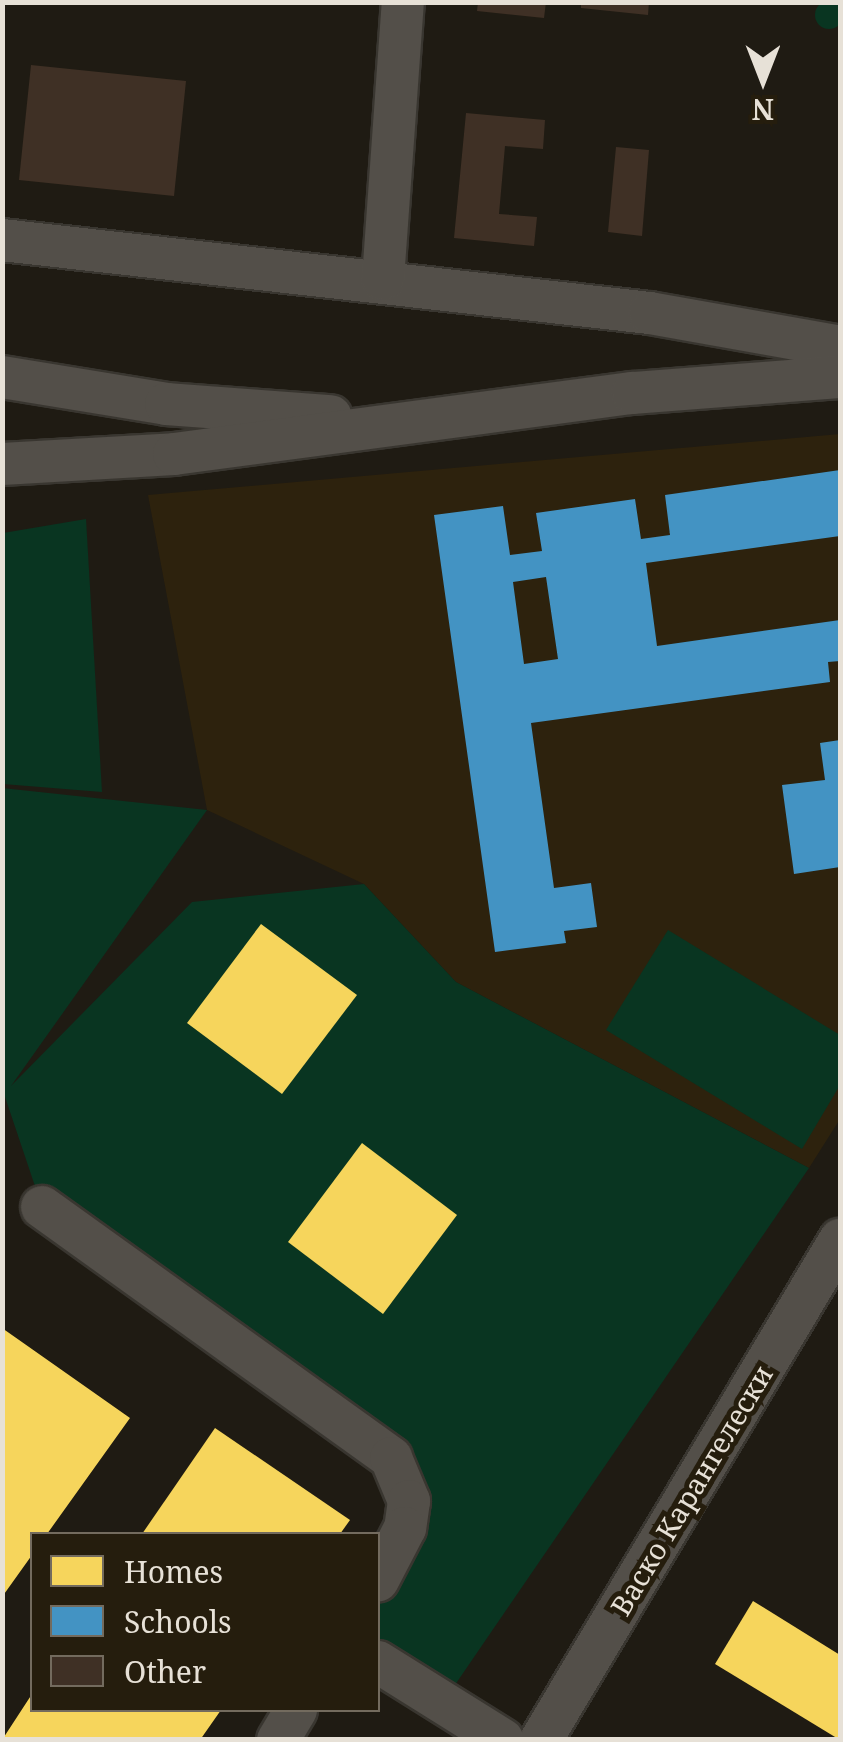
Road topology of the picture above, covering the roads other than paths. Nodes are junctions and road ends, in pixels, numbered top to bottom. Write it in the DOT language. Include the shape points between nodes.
graph roads {
  1 [pos="403,2"];
  2 [pos="2,240"];
  3 [pos="383,280"];
  4 [pos="840,347"];
  5 [pos="840,376"];
  6 [pos="2,377"];
  7 [pos="421,423"];
  8 [pos="2,464"];
  9 [pos="42,1207"];
  10 [pos="840,1240"];
  11 [pos="380,1576"];
  12 [pos="380,1663"];
  13 [pos="295,1712"];
  14 [pos="278,1740"];
  15 [pos="503,1740"];
  16 [pos="540,1740"];
  1 -- 3 [label="street"];
  2 -- 3 [label="street"];
  3 -- 4 [label="street" via="650,313"];
  5 -- 7 [label="street" via="633,393"];
  6 -- 7 [label="street" via="166,404"];
  7 -- 8 [label="street" via="174,454"];
  9 -- 11 [label="street" via="390,1458 409,1502 406,1528"];
  10 -- 16 [label="street, Васко Карангелески"];
  12 -- 15 [label="street"];
  13 -- 14 [label="street"];
}
